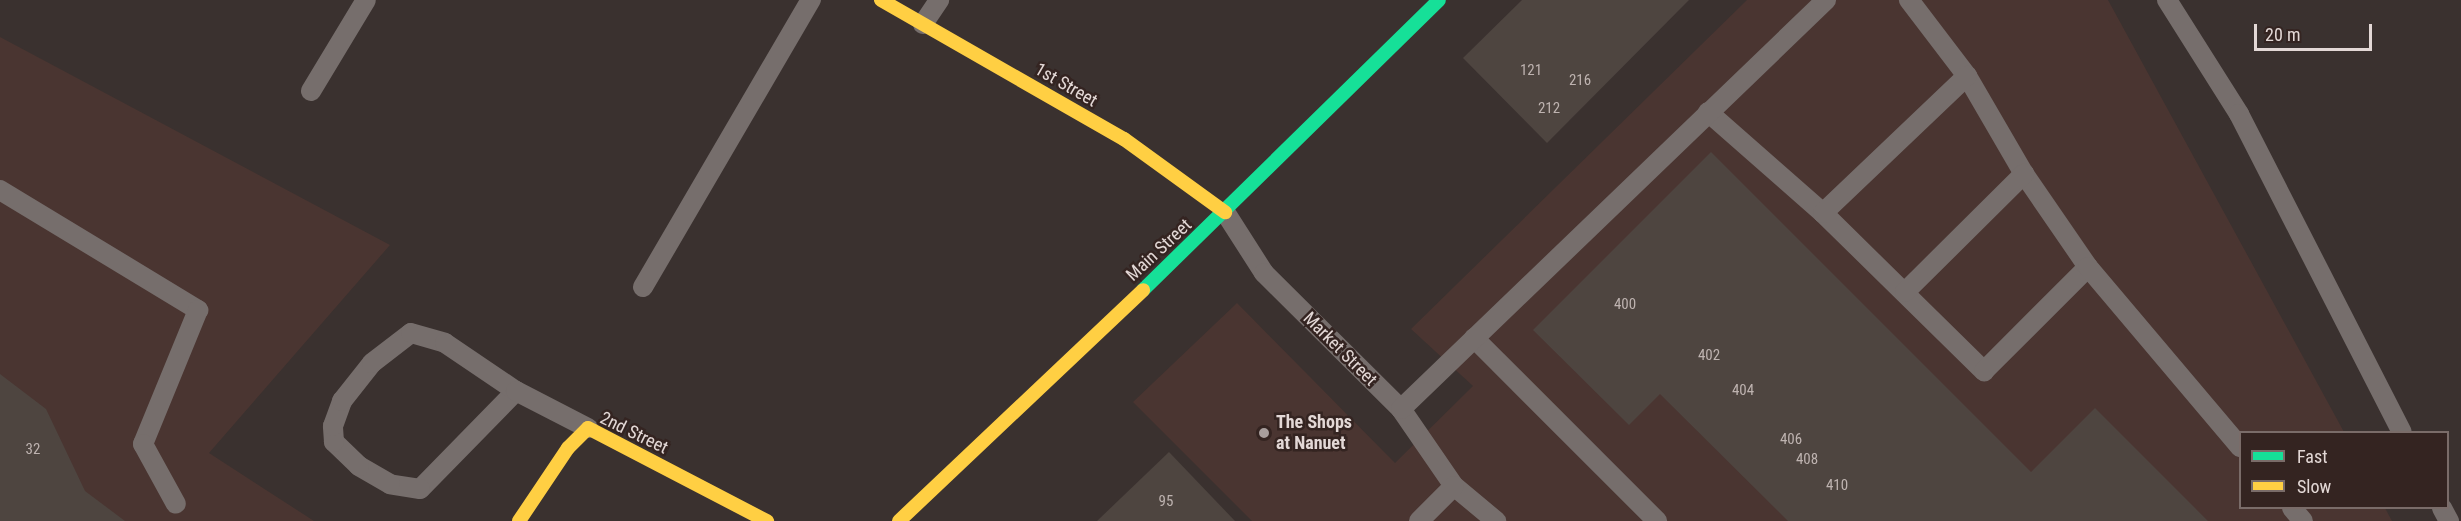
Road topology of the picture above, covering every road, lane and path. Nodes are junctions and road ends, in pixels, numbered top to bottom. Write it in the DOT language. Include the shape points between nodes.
graph roads {
  1 [pos="366,0"];
  2 [pos="811,0"];
  3 [pos="881,0"];
  4 [pos="939,0"];
  5 [pos="1439,0"];
  6 [pos="1826,0"];
  7 [pos="1909,0"];
  8 [pos="2167,0"];
  9 [pos="923,24"];
  10 [pos="1967,76"];
  11 [pos="311,91"];
  12 [pos="1708,112"];
  13 [pos="2024,174"];
  14 [pos="0,190"];
  15 [pos="1225,212"];
  16 [pos="1823,213"];
  17 [pos="2088,267"];
  18 [pos="643,286"];
  19 [pos="1905,292"];
  20 [pos="1474,338"];
  21 [pos="516,391"];
  22 [pos="1401,409"];
  23 [pos="588,428"];
  24 [pos="2401,431"];
  25 [pos="2239,445"];
  26 [pos="1454,486"];
  27 [pos="176,504"];
  28 [pos="2294,509"];
  29 [pos="519,521"];
  30 [pos="767,521"];
  31 [pos="899,521"];
  32 [pos="1419,521"];
  33 [pos="1496,521"];
  34 [pos="1657,521"];
  35 [pos="2303,521"];
  1 -- 11 [label="lane"];
  2 -- 18 [label="lane"];
  3 -- 9 [label="street, 1st Street"];
  4 -- 9 [label="lane"];
  5 -- 15 [label="street, Main Street"];
  6 -- 12 [label="lane"];
  7 -- 10 [label="lane"];
  8 -- 24 [label="lane" via="2239,114"];
  9 -- 15 [label="street, 1st Street" via="1125,139"];
  10 -- 13 [label="lane"];
  10 -- 16 [label="lane"];
  12 -- 16 [label="lane"];
  12 -- 20 [label="lane"];
  13 -- 17 [label="lane"];
  13 -- 19 [label="lane"];
  14 -- 27 [label="lane" via="198,310 143,444"];
  15 -- 22 [label="lane, Market Street" via="1263,273"];
  15 -- 31 [label="street, Main Street"];
  16 -- 19 [label="lane"];
  17 -- 19 [label="lane" via="1984,371"];
  17 -- 25 [label="lane"];
  20 -- 22 [label="lane"];
  20 -- 34 [label="lane"];
  21 -- 21 [label="lane" via="446,343 411,333 372,363 342,401 333,426 334,442 359,466 390,484 420,489"];
  21 -- 23 [label="lane"];
  22 -- 26 [label="lane, Market Street"];
  23 -- 29 [label="street, 2nd Street" via="568,448"];
  23 -- 30 [label="street, 2nd Street"];
  26 -- 32 [label="lane"];
  26 -- 33 [label="lane, Market Street"];
  28 -- 35 [label="lane"];
}
